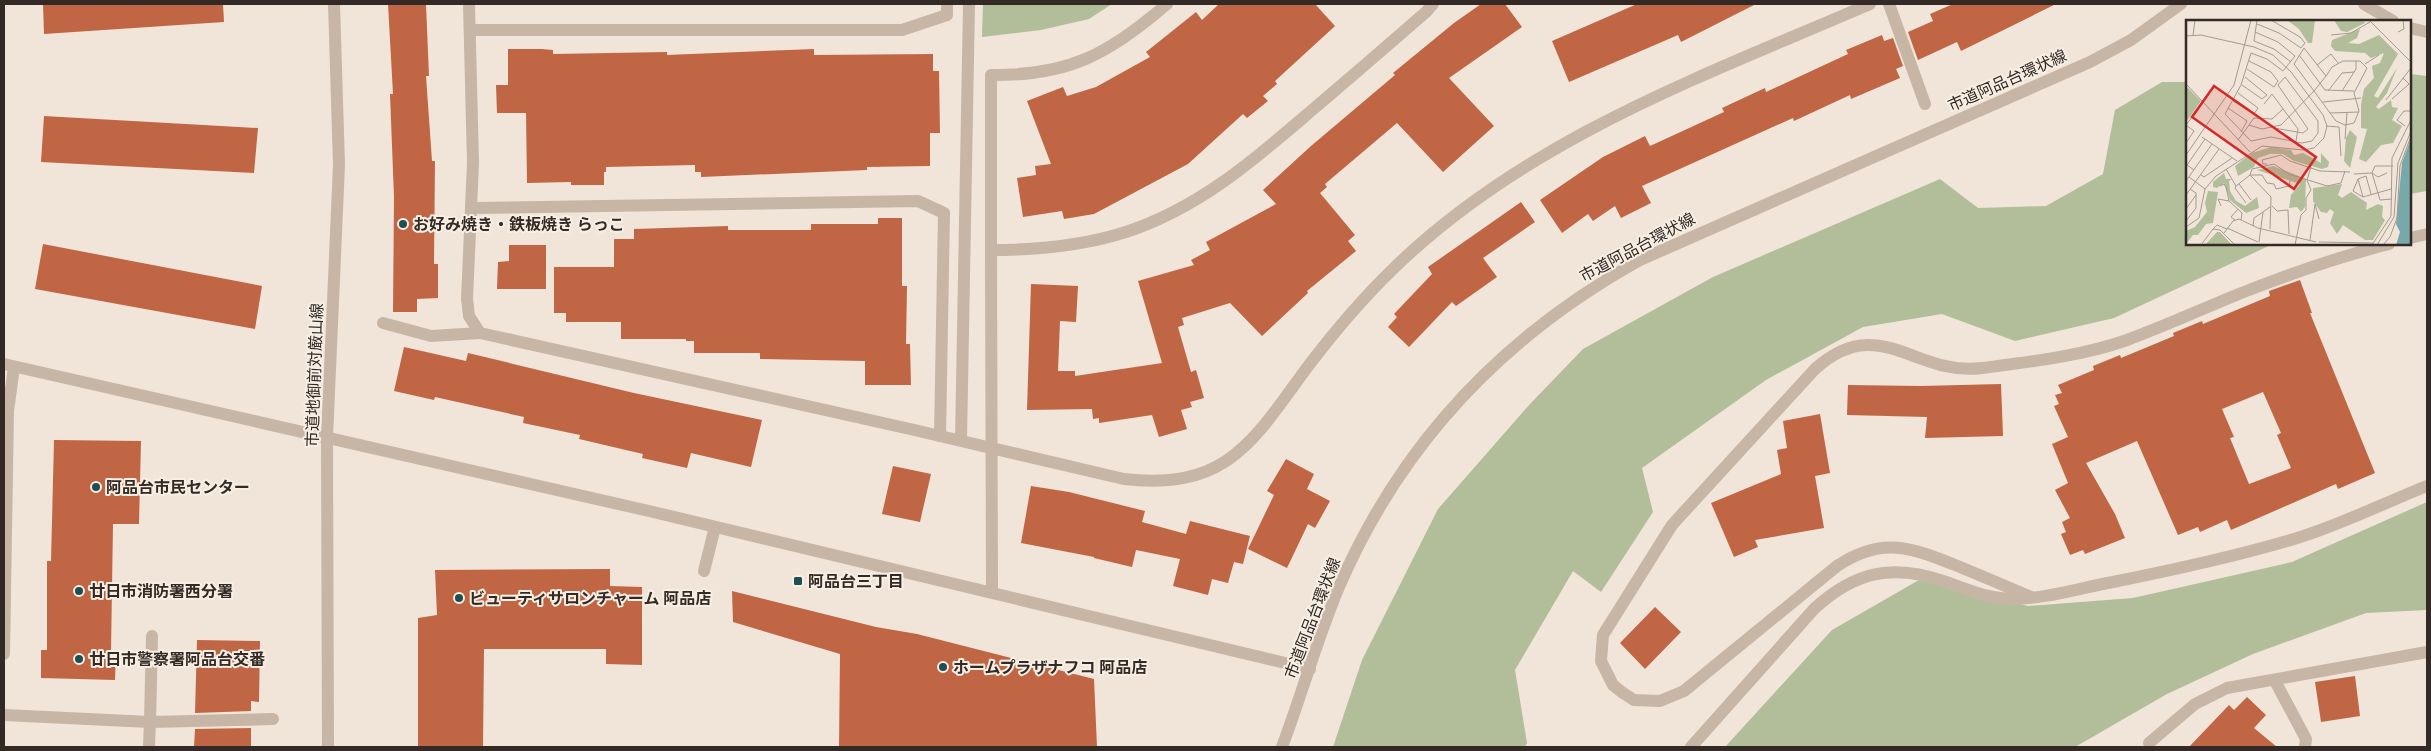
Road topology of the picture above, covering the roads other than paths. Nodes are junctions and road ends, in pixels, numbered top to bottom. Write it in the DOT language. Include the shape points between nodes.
graph roads {
  1 [pos="334,4"];
  2 [pos="469,4"];
  3 [pos="947,4"];
  4 [pos="968,4"];
  5 [pos="1167,4"];
  6 [pos="1439,4"];
  7 [pos="1870,4"];
  8 [pos="1889,4"];
  9 [pos="2180,4"];
  10 [pos="2364,4"];
  11 [pos="1430,8"];
  12 [pos="2391,20"];
  13 [pos="2411,28"];
  14 [pos="470,30"];
  15 [pos="2427,32"];
  16 [pos="1925,104"];
  17 [pos="471,208"];
  18 [pos="2427,234"];
  19 [pos="2411,238"];
  20 [pos="2385,245"];
  21 [pos="991,250"];
  22 [pos="383,323"];
  23 [pos="480,333"];
  24 [pos="9,366"];
  25 [pos="940,436"];
  26 [pos="327,438"];
  27 [pos="961,440"];
  28 [pos="992,448"];
  29 [pos="2427,486"];
  30 [pos="715,527"];
  31 [pos="704,571"];
  32 [pos="992,593"];
  33 [pos="2031,597"];
  34 [pos="152,636"];
  35 [pos="2427,652"];
  36 [pos="4,654"];
  37 [pos="1310,669"];
  38 [pos="2275,681"];
  39 [pos="4,715"];
  40 [pos="273,719"];
  41 [pos="150,722"];
  42 [pos="2149,743"];
  43 [pos="149,747"];
  44 [pos="328,747"];
  45 [pos="1282,747"];
  46 [pos="1691,747"];
  47 [pos="2305,747"];
  1 -- 26 [label="street, 市道地御前対厳山線" via="339,165"];
  2 -- 14 [label="street"];
  3 -- 14 [label="street" via="947,15 902,30"];
  4 -- 27 [label="street"];
  5 -- 21 [label="street" via="1116,45 1076,63 1034,74 991,75"];
  6 -- 11 [label="street"];
  7 -- 28 [label="street" via="1629,109 1537,158 1487,191 1422,243 1378,284 1333,334 1257,436 1219,466 1173,481 1148,482"];
  8 -- 16 [label="street"];
  9 -- 37 [label="street, 市道阿品台環状線" via="2131,40 2090,62 1648,256 1574,299 1507,352 1460,398 1412,457 1371,522 1338,589"];
  10 -- 12 [label="street"];
  11 -- 21 [label="street" via="1246,167 1209,194 1160,219 1082,244 1037,250"];
  13 -- 15 [label="street"];
  14 -- 17 [label="street"];
  17 -- 23 [label="street" via="467,299 469,316"];
  17 -- 25 [label="street" via="918,201 944,213"];
  18 -- 19 [label="street"];
  20 -- 33 [label="street" via="2250,289 2125,341 2056,357 1967,370 1940,366 1887,346 1871,344 1840,351 1815,369 1672,525 1609,623 1600,648 1601,661 1613,684 1634,700 1660,702 1673,698 1837,566 1864,551 1879,547 1895,546 1925,553"];
  21 -- 28 [label="street"];
  22 -- 23 [label="street" via="431,336"];
  23 -- 25 [label="street"];
  24 -- 26 [label="street"];
  24 -- 36 [label="street"];
  25 -- 27 [label="street"];
  26 -- 30 [label="street"];
  26 -- 44 [label="street, 市道地御前対厳山線"];
  27 -- 28 [label="street"];
  28 -- 32 [label="street"];
  29 -- 33 [label="street" via="2295,539 2180,568"];
  30 -- 31 [label="street"];
  30 -- 32 [label="street"];
  32 -- 37 [label="street"];
  33 -- 46 [label="street" via="1993,598 1914,573 1870,575 1850,582 1814,608"];
  34 -- 41 [label="street"];
  35 -- 38 [label="street"];
  37 -- 45 [label="street, 市道阿品台環状線"];
  38 -- 42 [label="street" via="2227,688 2194,704"];
  38 -- 47 [label="street" via="2306,739"];
  39 -- 41 [label="street"];
  40 -- 41 [label="street"];
  41 -- 43 [label="street"];
}
